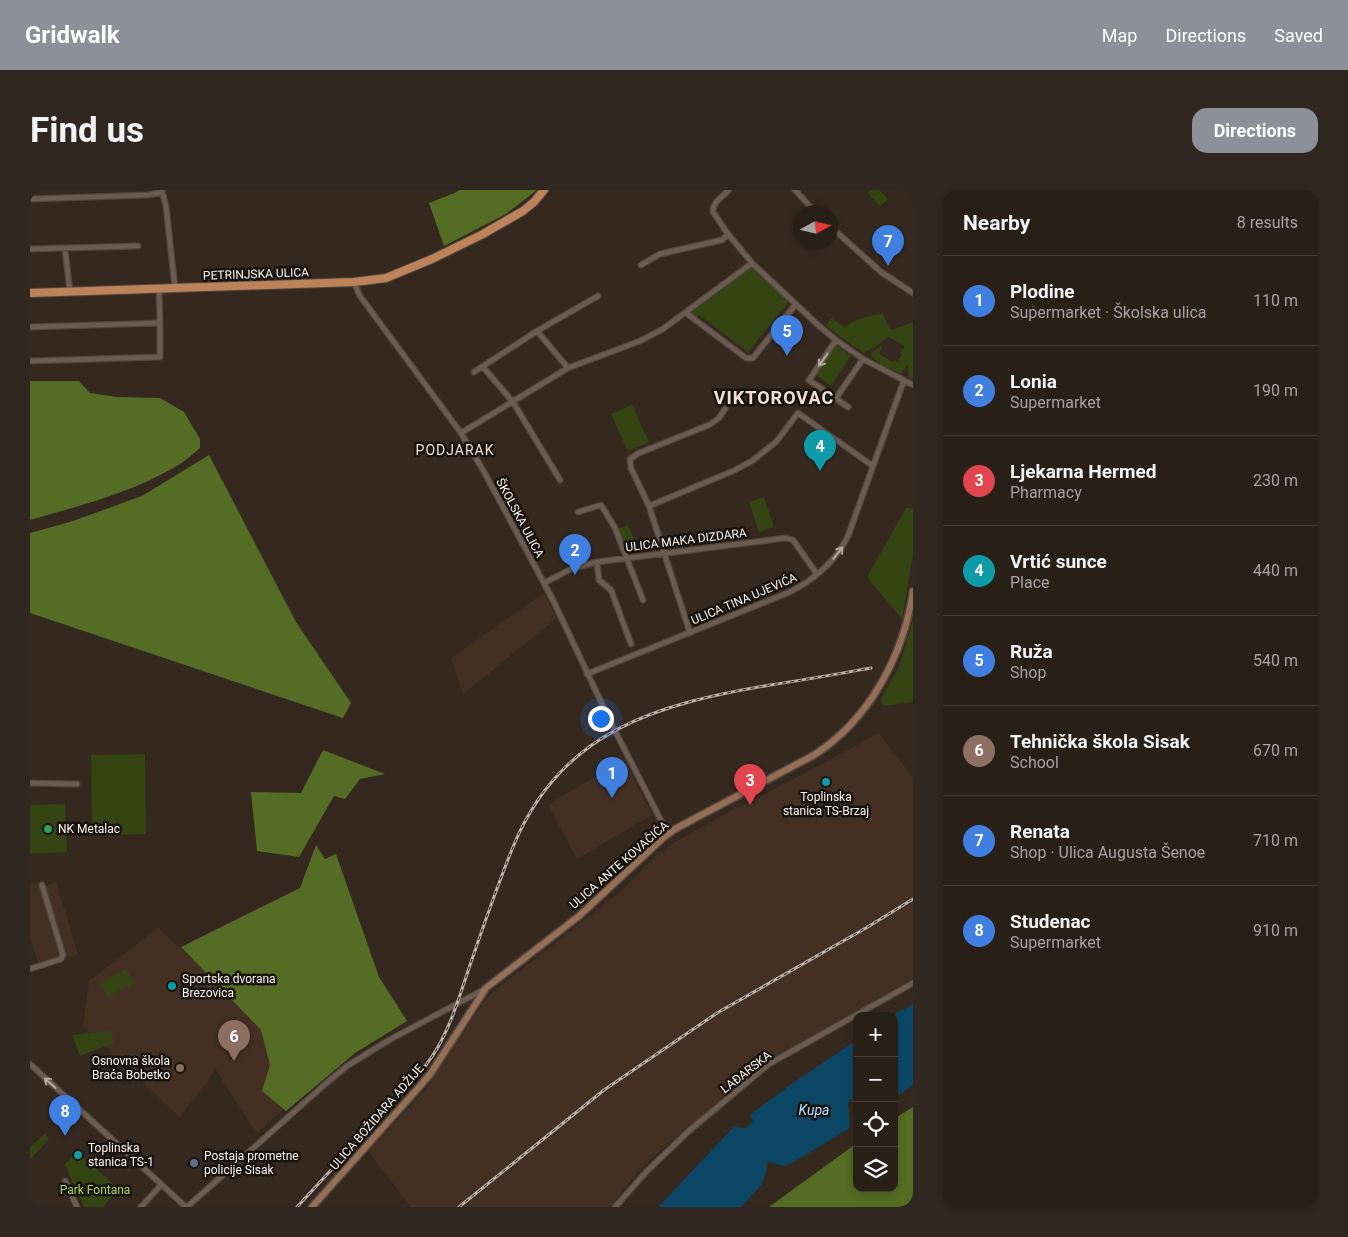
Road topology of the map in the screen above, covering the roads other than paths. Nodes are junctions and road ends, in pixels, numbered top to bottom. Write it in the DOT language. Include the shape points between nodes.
graph roads {
  1 [pos="74,190"];
  2 [pos="544,190"];
  3 [pos="729,190"];
  4 [pos="796,190"];
  5 [pos="162,191"];
  6 [pos="75,198"];
  7 [pos="30,199"];
  8 [pos="809,205"];
  9 [pos="728,234"];
  10 [pos="838,234"];
  11 [pos="138,246"];
  12 [pos="30,249"];
  13 [pos="65,249"];
  14 [pos="752,263"];
  15 [pos="641,265"];
  16 [pos="354,282"];
  17 [pos="174,288"];
  18 [pos="159,289"];
  19 [pos="70,292"];
  20 [pos="913,292"];
  21 [pos="30,293"];
  22 [pos="598,296"];
  23 [pos="796,304"];
  24 [pos="686,313"];
  25 [pos="160,322"];
  26 [pos="30,327"];
  27 [pos="537,332"];
  28 [pos="836,340"];
  29 [pos="863,359"];
  30 [pos="30,361"];
  31 [pos="483,367"];
  32 [pos="568,368"];
  33 [pos="474,372"];
  34 [pos="904,380"];
  35 [pos="913,385"];
  36 [pos="836,398"];
  37 [pos="512,402"];
  38 [pos="848,406"];
  39 [pos="725,410"];
  40 [pos="461,433"];
  41 [pos="873,466"];
  42 [pos="560,480"];
  43 [pos="649,506"];
  44 [pos="578,512"];
  45 [pos="664,553"];
  46 [pos="626,558"];
  47 [pos="597,562"];
  48 [pos="817,574"];
  49 [pos="544,583"];
  50 [pos="913,591"];
  51 [pos="643,600"];
  52 [pos="690,633"];
  53 [pos="631,644"];
  54 [pos="587,674"];
  55 [pos="30,783"];
  56 [pos="77,784"];
  57 [pos="668,834"];
  58 [pos="42,885"];
  59 [pos="30,969"];
  60 [pos="913,983"];
  61 [pos="486,988"];
  62 [pos="30,1064"];
  63 [pos="65,1181"];
  64 [pos="161,1185"];
  65 [pos="77,1207"];
  66 [pos="141,1207"];
  67 [pos="186,1207"];
  68 [pos="312,1207"];
  69 [pos="615,1207"];
  1 -- 6 [label="street"];
  2 -- 16 [label="main road, PETRINJSKA ULICA" via="523,211 438,256 392,276"];
  3 -- 9 [label="street" via="713,208"];
  4 -- 8 [label="street"];
  5 -- 6 [label="street" via="148,195"];
  5 -- 17 [label="street"];
  6 -- 7 [label="street"];
  9 -- 14 [label="street"];
  9 -- 15 [label="street" via="722,240 660,254"];
  10 -- 20 [label="street" via="881,272"];
  11 -- 13 [label="street"];
  12 -- 13 [label="street"];
  13 -- 19 [label="street"];
  14 -- 23 [label="street"];
  14 -- 24 [label="street"];
  16 -- 17 [label="main road, PETRINJSKA ULICA"];
  16 -- 40 [label="street, ŠKOLSKA ULICA" via="360,296"];
  17 -- 18 [label="main road, PETRINJSKA ULICA"];
  18 -- 19 [label="main road, PETRINJSKA ULICA"];
  18 -- 25 [label="street"];
  19 -- 21 [label="main road, PETRINJSKA ULICA"];
  22 -- 27 [label="street"];
  23 -- 24 [label="street" via="750,359"];
  23 -- 28 [label="street"];
  24 -- 32 [label="street" via="640,341"];
  25 -- 26 [label="street"];
  25 -- 30 [label="street" via="160,357"];
  27 -- 31 [label="street"];
  27 -- 32 [label="street"];
  28 -- 29 [label="street"];
  28 -- 36 [label="street, one-way" via="810,380"];
  29 -- 34 [label="street"];
  29 -- 36 [label="street"];
  31 -- 33 [label="street"];
  31 -- 37 [label="street"];
  32 -- 37 [label="street"];
  34 -- 35 [label="street"];
  34 -- 41 [label="street, ULICA TINA UJEVIĆA"];
  36 -- 38 [label="street"];
  37 -- 40 [label="street"];
  37 -- 42 [label="street"];
  39 -- 43 [label="street" via="709,424 630,459"];
  40 -- 49 [label="street, ŠKOLSKA ULICA"];
  41 -- 43 [label="street" via="798,413 776,442 752,461"];
  48 -- 41 [label="street, ULICA TINA UJEVIĆA, one-way" via="844,546"];
  43 -- 45 [label="street"];
  44 -- 46 [label="street" via="601,505 615,528"];
  45 -- 46 [label="street, ULICA MAKA DIZDARA"];
  45 -- 48 [label="street, ULICA MAKA DIZDARA" via="790,538"];
  45 -- 52 [label="street"];
  46 -- 47 [label="street, ULICA MAKA DIZDARA"];
  46 -- 51 [label="street"];
  47 -- 49 [label="street, ULICA MAKA DIZDARA" via="573,568"];
  47 -- 53 [label="street" via="599,580 611,590"];
  48 -- 52 [label="street, ULICA TINA UJEVIĆA" via="790,592"];
  49 -- 54 [label="street, ŠKOLSKA ULICA"];
  50 -- 57 [label="main road, ULICA ANTE KOVAČIĆA" via="894,656 868,704 846,730 814,755"];
  52 -- 54 [label="street, ULICA TINA UJEVIĆA"];
  54 -- 57 [label="street, ŠKOLSKA ULICA"];
  55 -- 56 [label="street"];
  57 -- 61 [label="main road, ULICA ANTE KOVAČIĆA" via="579,916"];
  58 -- 59 [label="street" via="63,955 61,959"];
  60 -- 69 [label="street, LAĐARSKA" via="770,1064 690,1130"];
  61 -- 67 [label="street" via="347,1066"];
  61 -- 68 [label="main road, ULICA BOŽIDARA ADŽIJE" via="431,1073"];
  64 -- 62 [label="street, one-way"];
  63 -- 65 [label="street"];
  64 -- 66 [label="street"];
  64 -- 67 [label="street"];
}
